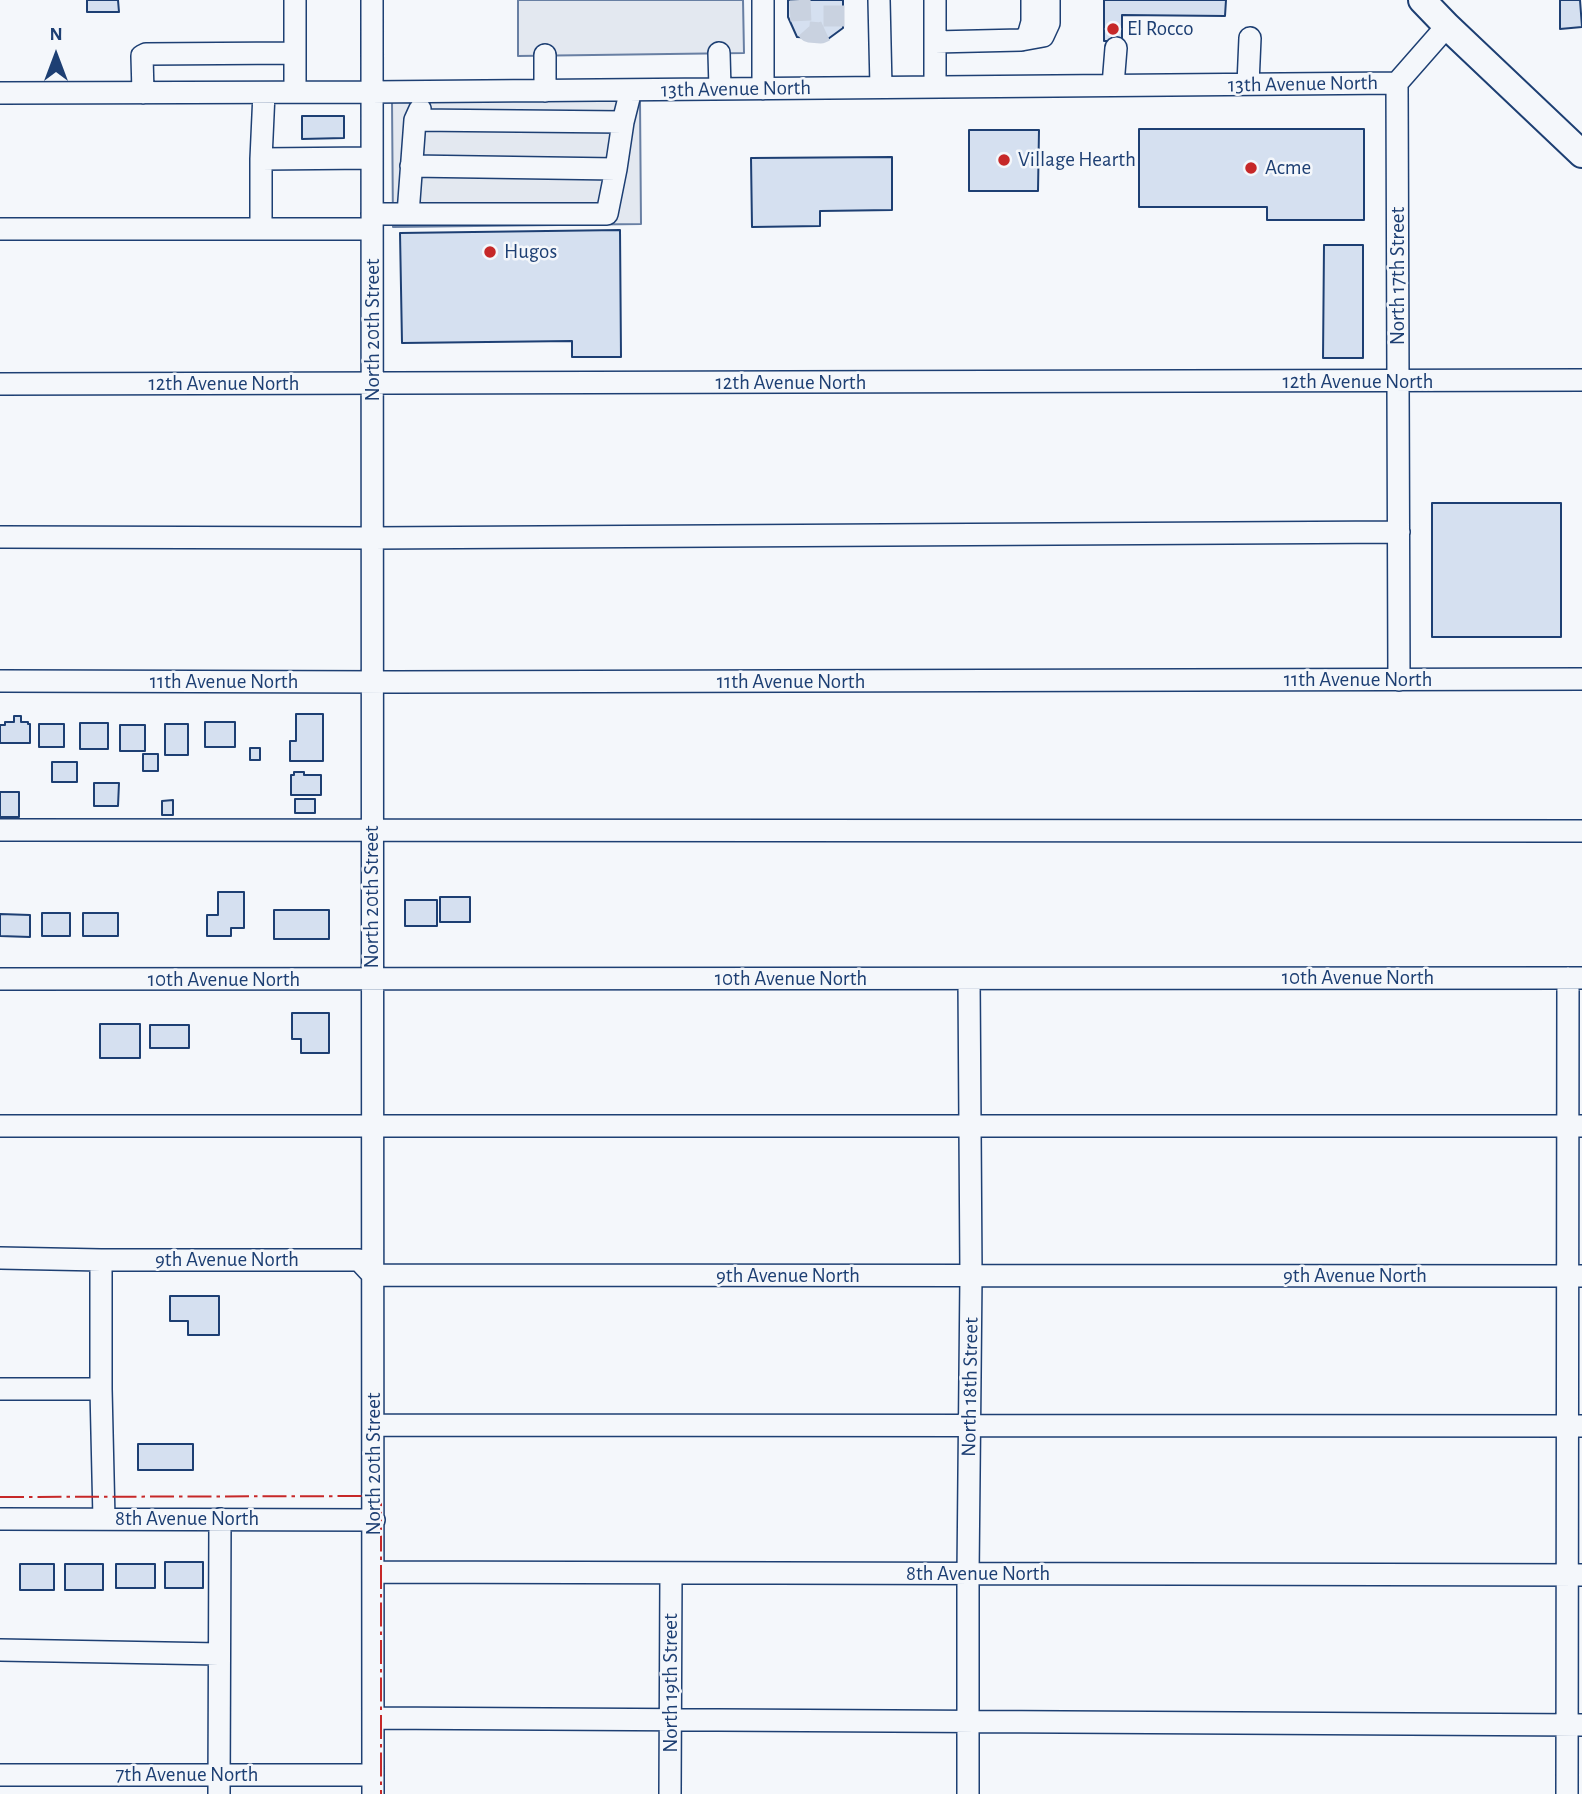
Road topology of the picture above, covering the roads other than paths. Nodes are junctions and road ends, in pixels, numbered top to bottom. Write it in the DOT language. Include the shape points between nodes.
graph roads {
  1 [pos="295,0"];
  2 [pos="372,0"];
  3 [pos="763,0"];
  4 [pos="878,0"];
  5 [pos="935,0"];
  6 [pos="1032,0"];
  7 [pos="1049,0"];
  8 [pos="1422,0"];
  9 [pos="1447,26"];
  10 [pos="1250,38"];
  11 [pos="1021,40"];
  12 [pos="935,42"];
  13 [pos="1115,48"];
  14 [pos="294,53"];
  15 [pos="719,53"];
  16 [pos="219,54"];
  17 [pos="545,55"];
  18 [pos="1397,83"];
  19 [pos="1248,84"];
  20 [pos="1113,85"];
  21 [pos="935,87"];
  22 [pos="881,88"];
  23 [pos="720,89"];
  24 [pos="763,89"];
  25 [pos="631,90"];
  26 [pos="428,91"];
  27 [pos="545,91"];
  28 [pos="295,92"];
  29 [pos="371,92"];
  30 [pos="0,93"];
  31 [pos="143,93"];
  32 [pos="220,93"];
  33 [pos="264,93"];
  34 [pos="415,120"];
  35 [pos="623,122"];
  36 [pos="1582,154"];
  37 [pos="372,158"];
  38 [pos="261,159"];
  39 [pos="411,166"];
  40 [pos="616,169"];
  41 [pos="408,214"];
  42 [pos="372,221"];
  43 [pos="0,229"];
  44 [pos="261,229"];
  45 [pos="1582,380"];
  46 [pos="1398,382"];
  47 [pos="0,384"];
  48 [pos="373,384"];
  49 [pos="1399,532"];
  50 [pos="0,537"];
  51 [pos="372,538"];
  52 [pos="1582,679"];
  53 [pos="1399,680"];
  54 [pos="0,681"];
  55 [pos="372,682"];
  56 [pos="0,830"];
  57 [pos="372,830"];
  58 [pos="1582,831"];
  59 [pos="1575,978"];
  60 [pos="0,979"];
  61 [pos="969,979"];
  62 [pos="373,980"];
  63 [pos="0,1126"];
  64 [pos="372,1126"];
  65 [pos="970,1126"];
  66 [pos="1575,1126"];
  67 [pos="0,1258"];
  68 [pos="101,1260"];
  69 [pos="373,1275"];
  70 [pos="971,1276"];
  71 [pos="1575,1276"];
  72 [pos="0,1389"];
  73 [pos="101,1389"];
  74 [pos="373,1425"];
  75 [pos="969,1426"];
  76 [pos="1575,1426"];
  77 [pos="0,1519"];
  78 [pos="104,1519"];
  79 [pos="220,1519"];
  80 [pos="374,1520"];
  81 [pos="374,1572"];
  82 [pos="671,1573"];
  83 [pos="968,1573"];
  84 [pos="1575,1575"];
  85 [pos="0,1650"];
  86 [pos="219,1654"];
  87 [pos="373,1718"];
  88 [pos="670,1720"];
  89 [pos="968,1722"];
  90 [pos="1575,1725"];
  91 [pos="0,1774"];
  92 [pos="219,1785"];
  93 [pos="373,1785"];
  94 [pos="670,1794"];
  95 [pos="968,1794"];
  96 [pos="1567,1794"];
  1 -- 14 [label="street"];
  2 -- 29 [label="street, North 20th Street"];
  3 -- 24 [label="street"];
  4 -- 22 [label="street"];
  5 -- 12 [label="street"];
  6 -- 11 [label="street" via="1032,22 1028,36"];
  7 -- 11 [label="street" via="1049,23 1043,36"];
  8 -- 9 [label="main road"];
  9 -- 18 [label="street, 13th Avenue North"];
  9 -- 36 [label="main road"];
  10 -- 19 [label="street"];
  11 -- 12 [label="street"];
  12 -- 21 [label="street"];
  13 -- 20 [label="street"];
  14 -- 16 [label="street"];
  14 -- 28 [label="street"];
  15 -- 23 [label="street"];
  16 -- 31 [label="street" via="142,56"];
  16 -- 32 [label="street"];
  17 -- 27 [label="street"];
  18 -- 19 [label="street, 13th Avenue North"];
  18 -- 46 [label="street, North 17th Street"];
  19 -- 20 [label="street, 13th Avenue North"];
  20 -- 21 [label="street, 13th Avenue North"];
  21 -- 22 [label="street, 13th Avenue North"];
  22 -- 24 [label="street, 13th Avenue North"];
  23 -- 24 [label="street, 13th Avenue North"];
  23 -- 25 [label="street, 13th Avenue North"];
  25 -- 27 [label="street, 13th Avenue North"];
  25 -- 35 [label="street"];
  26 -- 27 [label="street, 13th Avenue North"];
  26 -- 29 [label="street, 13th Avenue North"];
  26 -- 34 [label="street"];
  28 -- 29 [label="street, 13th Avenue North"];
  28 -- 33 [label="street, 13th Avenue North"];
  29 -- 37 [label="street, North 20th Street"];
  30 -- 31 [label="street, 13th Avenue North"];
  31 -- 32 [label="street, 13th Avenue North"];
  32 -- 33 [label="street, 13th Avenue North"];
  33 -- 38 [label="street"];
  34 -- 35 [label="street"];
  34 -- 39 [label="street"];
  35 -- 40 [label="street"];
  37 -- 38 [label="street"];
  37 -- 42 [label="street, North 20th Street"];
  38 -- 44 [label="street"];
  39 -- 40 [label="street"];
  39 -- 41 [label="street"];
  40 -- 41 [label="street" via="607,214"];
  41 -- 42 [label="street"];
  42 -- 44 [label="street"];
  42 -- 48 [label="street, North 20th Street"];
  43 -- 44 [label="street"];
  45 -- 46 [label="street, 12th Avenue North"];
  46 -- 48 [label="street, 12th Avenue North"];
  46 -- 49 [label="street, North 17th Street"];
  47 -- 48 [label="street, 12th Avenue North"];
  48 -- 51 [label="street, North 20th Street"];
  49 -- 51 [label="street"];
  49 -- 53 [label="street, North 17th Street"];
  50 -- 51 [label="street"];
  51 -- 55 [label="street, North 20th Street"];
  52 -- 53 [label="street, 11th Avenue North"];
  53 -- 55 [label="street, 11th Avenue North"];
  54 -- 55 [label="street, 11th Avenue North"];
  55 -- 57 [label="street, North 20th Street"];
  56 -- 57 [label="street"];
  57 -- 58 [label="street"];
  57 -- 62 [label="street, North 20th Street"];
  59 -- 61 [label="street, 10th Avenue North"];
  59 -- 66 [label="street"];
  60 -- 62 [label="street, 10th Avenue North"];
  61 -- 62 [label="street, 10th Avenue North"];
  61 -- 65 [label="street, North 18th Street"];
  62 -- 64 [label="street, North 20th Street"];
  63 -- 64 [label="street"];
  64 -- 65 [label="street"];
  64 -- 69 [label="street, North 20th Street"];
  65 -- 66 [label="street"];
  65 -- 70 [label="street, North 18th Street"];
  66 -- 71 [label="street"];
  67 -- 68 [label="street, 9th Avenue North"];
  68 -- 69 [label="street, 9th Avenue North" via="359,1260"];
  68 -- 73 [label="street"];
  69 -- 70 [label="street, 9th Avenue North"];
  69 -- 74 [label="street, North 20th Street"];
  70 -- 71 [label="street, 9th Avenue North"];
  70 -- 75 [label="street, North 18th Street"];
  71 -- 76 [label="street"];
  72 -- 73 [label="street"];
  73 -- 78 [label="street"];
  74 -- 75 [label="street"];
  74 -- 80 [label="street, North 20th Street"];
  75 -- 76 [label="street"];
  75 -- 83 [label="street, North 18th Street"];
  76 -- 84 [label="street"];
  77 -- 78 [label="street, 8th Avenue North"];
  78 -- 79 [label="street, 8th Avenue North"];
  79 -- 80 [label="street, 8th Avenue North"];
  79 -- 86 [label="street"];
  80 -- 81 [label="street, North 20th Street"];
  81 -- 82 [label="street, 8th Avenue North"];
  81 -- 87 [label="street, North 20th Street"];
  82 -- 83 [label="street, 8th Avenue North"];
  82 -- 88 [label="street, North 19th Street"];
  83 -- 84 [label="street, 8th Avenue North"];
  83 -- 89 [label="street, North 18th Street"];
  84 -- 90 [label="street"];
  85 -- 86 [label="street"];
  86 -- 92 [label="street"];
  87 -- 88 [label="street"];
  87 -- 93 [label="street, North 20th Street"];
  88 -- 89 [label="street"];
  88 -- 94 [label="street, North 19th Street"];
  89 -- 90 [label="street"];
  89 -- 95 [label="street, North 18th Street"];
  90 -- 96 [label="street"];
  91 -- 92 [label="street, 7th Avenue North"];
  92 -- 93 [label="street, 7th Avenue North"];
}
